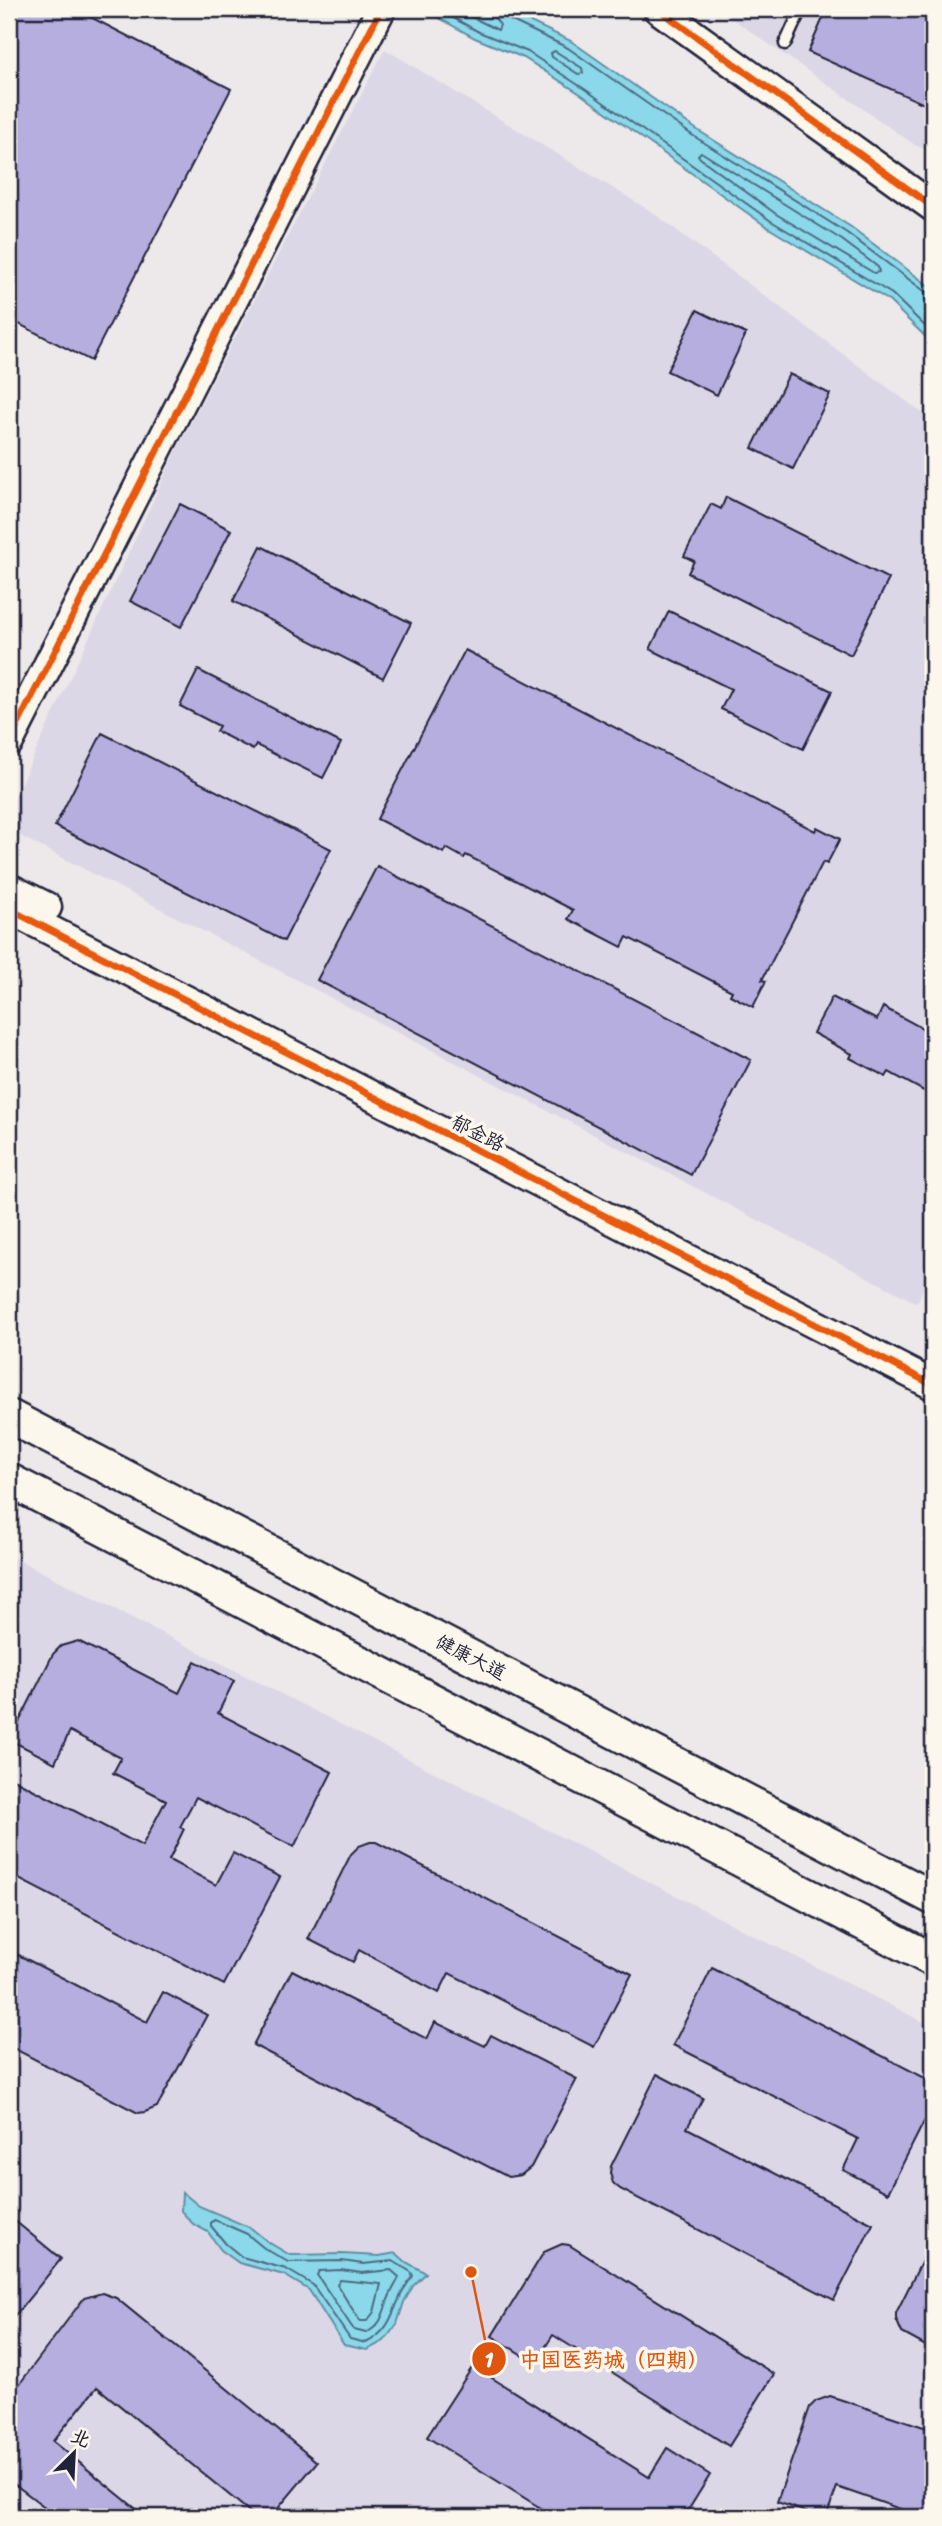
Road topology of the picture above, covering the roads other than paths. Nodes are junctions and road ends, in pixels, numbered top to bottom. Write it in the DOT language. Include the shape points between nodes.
graph roads {
  1 [pos="380,9"];
  2 [pos="658,9"];
  3 [pos="801,9"];
  4 [pos="785,44"];
  5 [pos="933,207"];
  6 [pos="9,742"];
  7 [pos="9,888"];
  8 [pos="9,909"];
  9 [pos="933,1363"];
  10 [pos="933,1385"];
  11 [pos="9,1416"];
  12 [pos="9,1480"];
  13 [pos="933,1898"];
  14 [pos="933,1960"];
  1 -- 6 [label="street"];
  2 -- 5 [label="street"];
  3 -- 4 [label="lane"];
  7 -- 9 [label="street, 郁金路"];
  8 -- 10 [label="street, 郁金路"];
  11 -- 13 [label="main road, 健康大道"];
  12 -- 14 [label="main road"];
}
